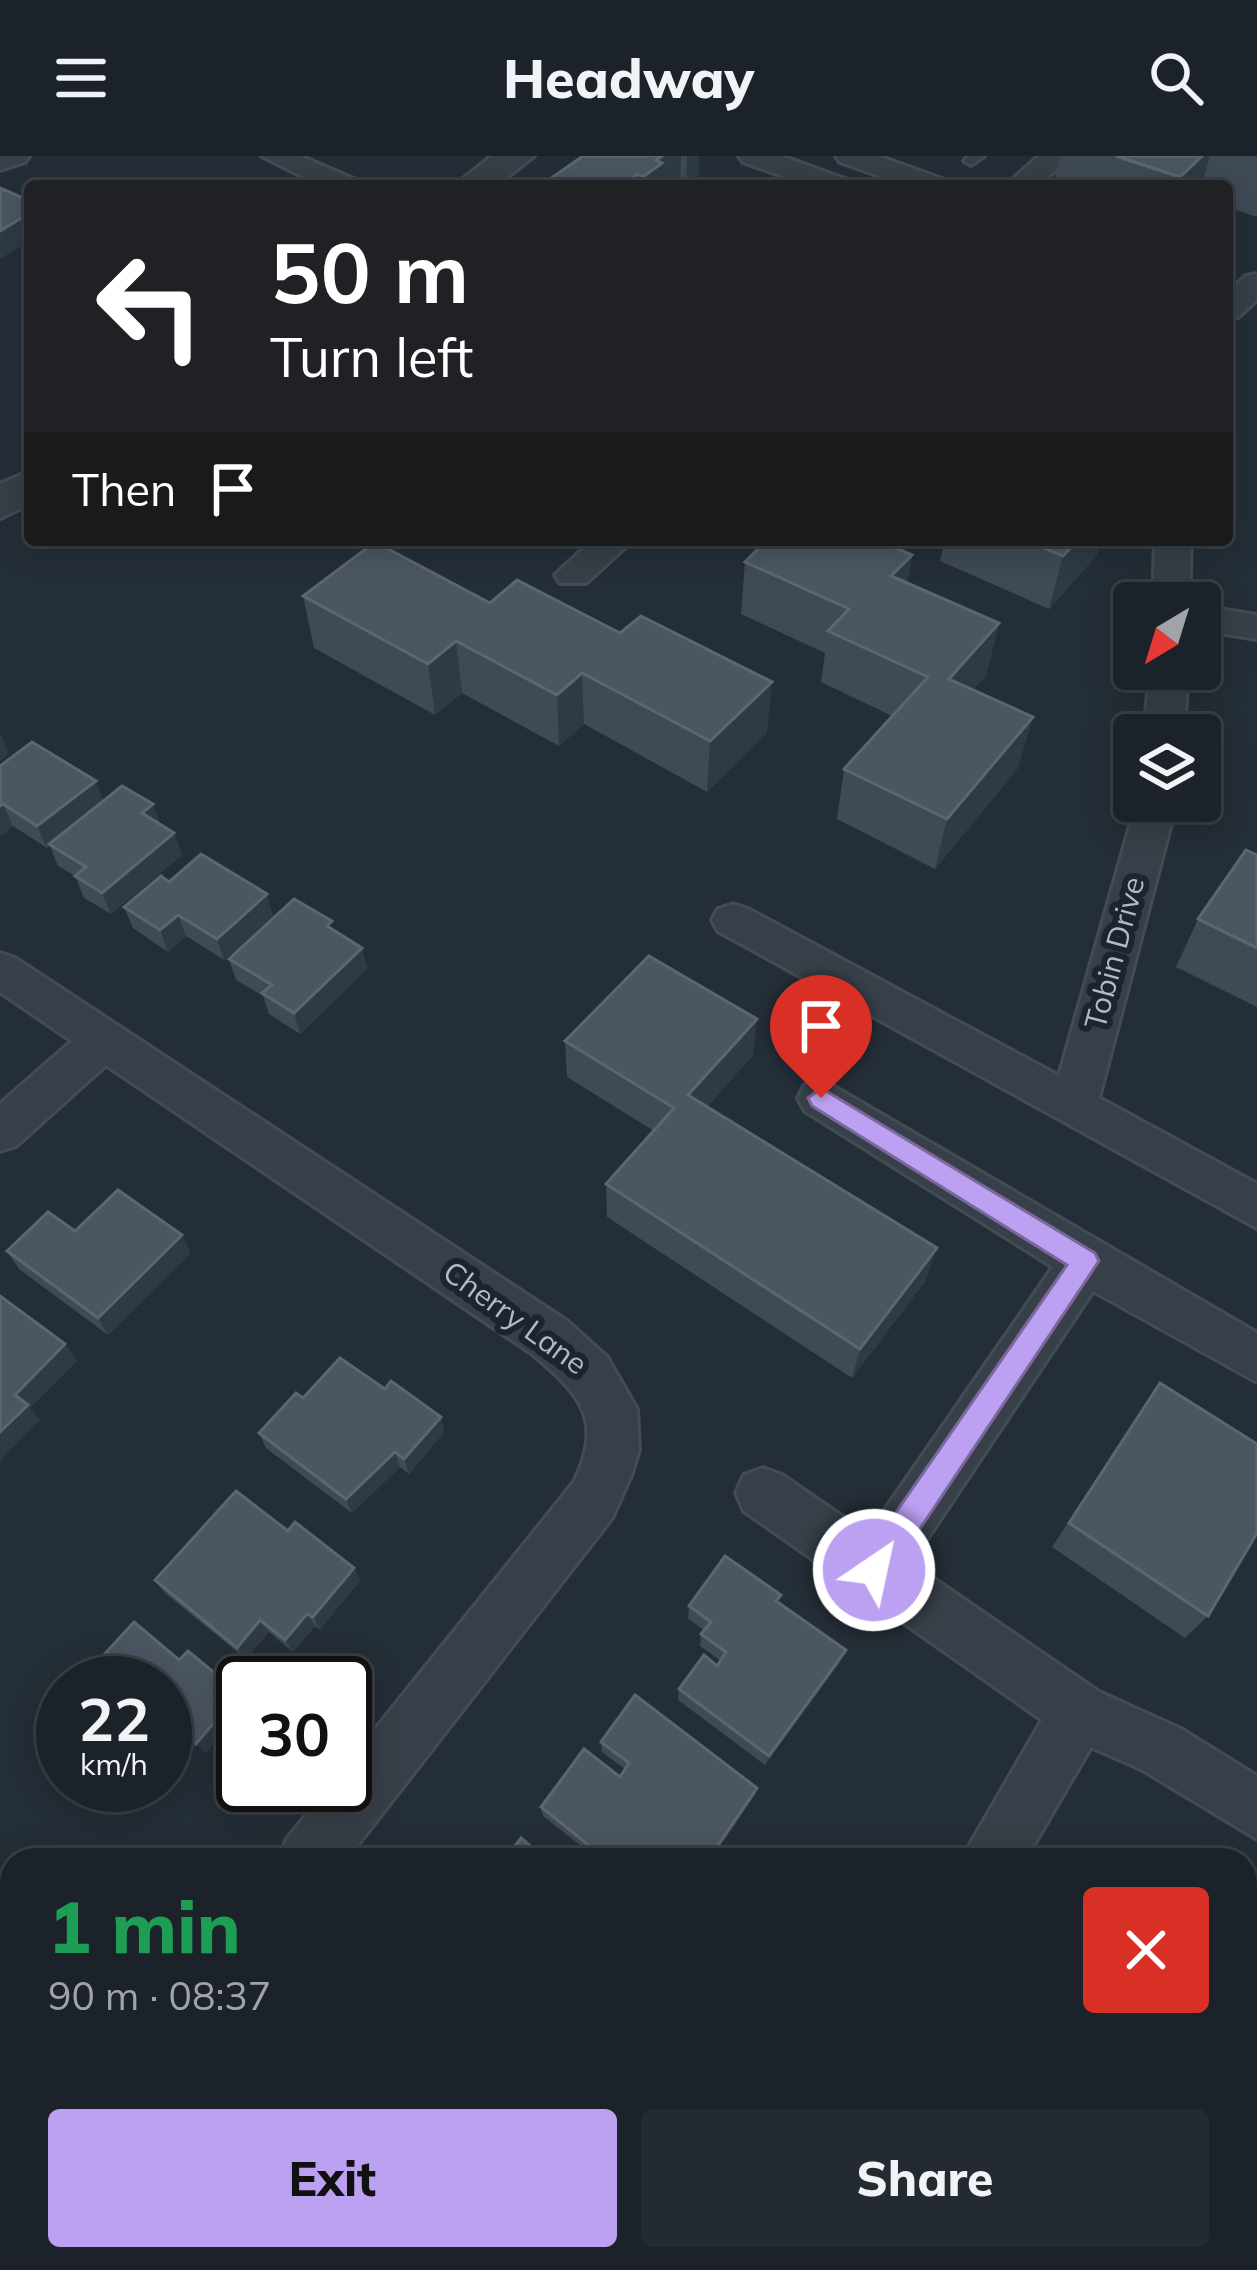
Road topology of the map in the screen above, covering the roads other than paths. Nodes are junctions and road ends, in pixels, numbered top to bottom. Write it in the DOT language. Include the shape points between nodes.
graph roads {
  1 [pos="16,156"];
  2 [pos="276,156"];
  3 [pos="516,156"];
  4 [pos="753,156"];
  5 [pos="850,156"];
  6 [pos="1057,156"];
  7 [pos="0,161"];
  8 [pos="332,180"];
  9 [pos="481,180"];
  10 [pos="821,180"];
  11 [pos="918,180"];
  12 [pos="1027,180"];
  13 [pos="608,546"];
  14 [pos="1173,546"];
  15 [pos="573,575"];
  16 [pos="1172,582"];
  17 [pos="1221,621"];
  18 [pos="1257,627"];
  19 [pos="1151,822"];
  20 [pos="733,920"];
  21 [pos="0,970"];
  22 [pos="105,1039"];
  23 [pos="821,1098"];
  24 [pos="1075,1106"];
  25 [pos="0,1132"];
  26 [pos="1257,1208"];
  27 [pos="1085,1261"];
  28 [pos="1257,1359"];
  29 [pos="763,1493"];
  30 [pos="874,1570"];
  31 [pos="1078,1712"];
  32 [pos="1257,1810"];
  33 [pos="318,1848"];
  34 [pos="998,1848"];
  1 -- 7 [label="street"];
  2 -- 8 [label="street"];
  3 -- 9 [label="street"];
  4 -- 10 [label="street"];
  5 -- 11 [label="street"];
  6 -- 12 [label="street"];
  13 -- 15 [label="street"];
  14 -- 16 [label="street"];
  17 -- 18 [label="street"];
  19 -- 24 [label="street, Tobin Drive"];
  20 -- 24 [label="street"];
  21 -- 22 [label="street, Cherry Lane"];
  22 -- 25 [label="street"];
  22 -- 33 [label="street, Cherry Lane" via="549,1337 603,1385 616,1422 612,1466 593,1500"];
  23 -- 27 [label="street"];
  24 -- 26 [label="street"];
  27 -- 28 [label="street"];
  27 -- 30 [label="street"];
  29 -- 30 [label="street"];
  30 -- 31 [label="street"];
  31 -- 32 [label="street" via="1161,1748"];
  31 -- 34 [label="street"];
}
